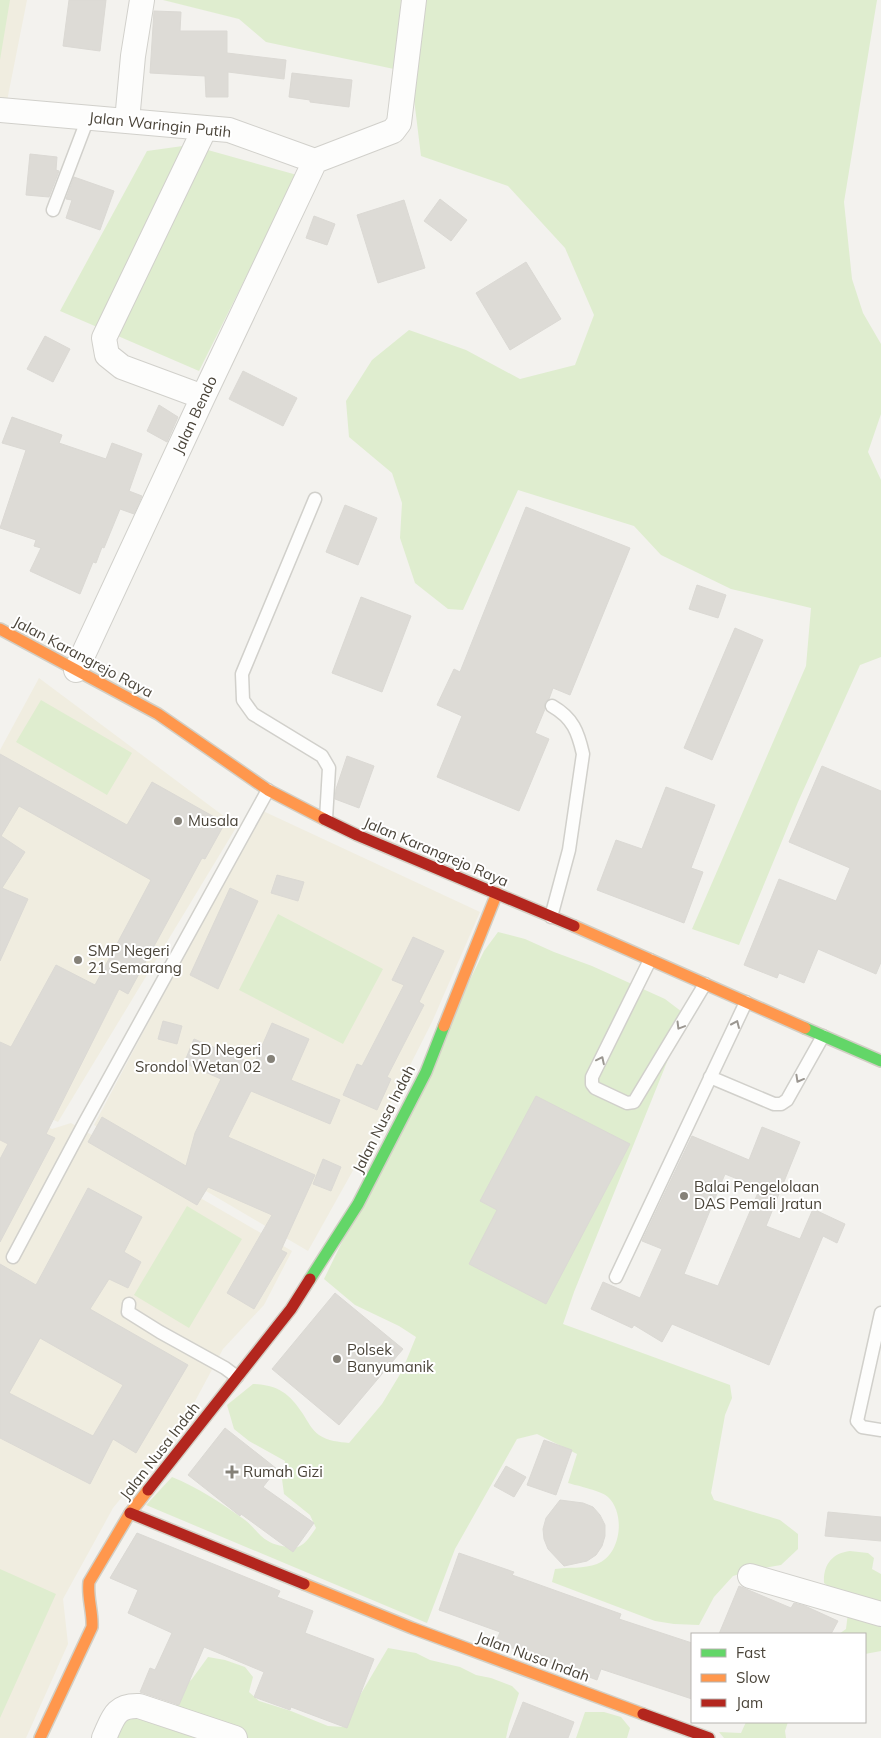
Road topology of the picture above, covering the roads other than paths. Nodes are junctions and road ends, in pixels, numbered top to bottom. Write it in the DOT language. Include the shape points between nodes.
graph roads {
  1 [pos="142,0"];
  2 [pos="414,0"];
  3 [pos="0,110"];
  4 [pos="88,118"];
  5 [pos="127,121"];
  6 [pos="205,128"];
  7 [pos="315,161"];
  8 [pos="53,210"];
  9 [pos="203,396"];
  10 [pos="315,499"];
  11 [pos="0,629"];
  12 [pos="76,670"];
  13 [pos="552,706"];
  14 [pos="268,790"];
  15 [pos="326,819"];
  16 [pos="497,894"];
  17 [pos="551,917"];
  18 [pos="650,960"];
  19 [pos="705,984"];
  20 [pos="746,1002"];
  21 [pos="823,1036"];
  22 [pos="881,1061"];
  23 [pos="710,1077"];
  24 [pos="13,1257"];
  25 [pos="616,1277"];
  26 [pos="128,1304"];
  27 [pos="881,1313"];
  28 [pos="237,1377"];
  29 [pos="881,1430"];
  30 [pos="130,1513"];
  31 [pos="750,1576"];
  32 [pos="881,1614"];
  33 [pos="40,1738"];
  34 [pos="104,1738"];
  35 [pos="235,1738"];
  36 [pos="709,1738"];
  1 -- 5 [label="street"];
  2 -- 7 [label="street" via="399,124 393,131"];
  3 -- 4 [label="street, Jalan Waringin Putih"];
  4 -- 5 [label="street, Jalan Waringin Putih"];
  4 -- 8 [label="lane"];
  5 -- 6 [label="street, Jalan Waringin Putih"];
  6 -- 7 [label="street, Jalan Waringin Putih" via="229,130"];
  6 -- 9 [label="street" via="104,338 108,355 122,367"];
  7 -- 9 [label="street, Jalan Bendo"];
  9 -- 12 [label="street, Jalan Bendo"];
  10 -- 15 [label="lane" via="242,674 243,700 253,714 322,756 329,768"];
  11 -- 12 [label="street, Jalan Karangrejo Raya"];
  12 -- 14 [label="street, Jalan Karangrejo Raya" via="158,714"];
  13 -- 17 [label="lane" via="569,718 583,754 569,850"];
  14 -- 15 [label="street, Jalan Karangrejo Raya"];
  14 -- 24 [label="lane"];
  15 -- 16 [label="street, Jalan Karangrejo Raya"];
  16 -- 17 [label="street, Jalan Karangrejo Raya"];
  16 -- 28 [label="street, Jalan Nusa Indah" via="426,1072 358,1204 290,1309"];
  17 -- 18 [label="street, Jalan Karangrejo Raya"];
  18 -- 19 [label="street, Jalan Karangrejo Raya"];
  19 -- 18 [label="lane, one-way" via="634,1102 627,1103 596,1088 592,1077"];
  19 -- 20 [label="street, Jalan Karangrejo Raya"];
  20 -- 21 [label="street, Jalan Karangrejo Raya"];
  23 -- 20 [label="lane, one-way"];
  21 -- 22 [label="street, Jalan Karangrejo Raya"];
  21 -- 23 [label="lane, one-way" via="787,1100 781,1104"];
  23 -- 25 [label="lane"];
  26 -- 28 [label="lane" via="128,1312"];
  27 -- 29 [label="lane" via="857,1421 862,1427"];
  28 -- 30 [label="street, Jalan Nusa Indah"];
  30 -- 33 [label="street" via="89,1582 87,1593 93,1615 92,1627"];
  30 -- 36 [label="street, Jalan Nusa Indah" via="412,1628"];
  31 -- 32 [label="street"];
  34 -- 35 [label="street" via="117,1711 124,1706 139,1706"];
}
